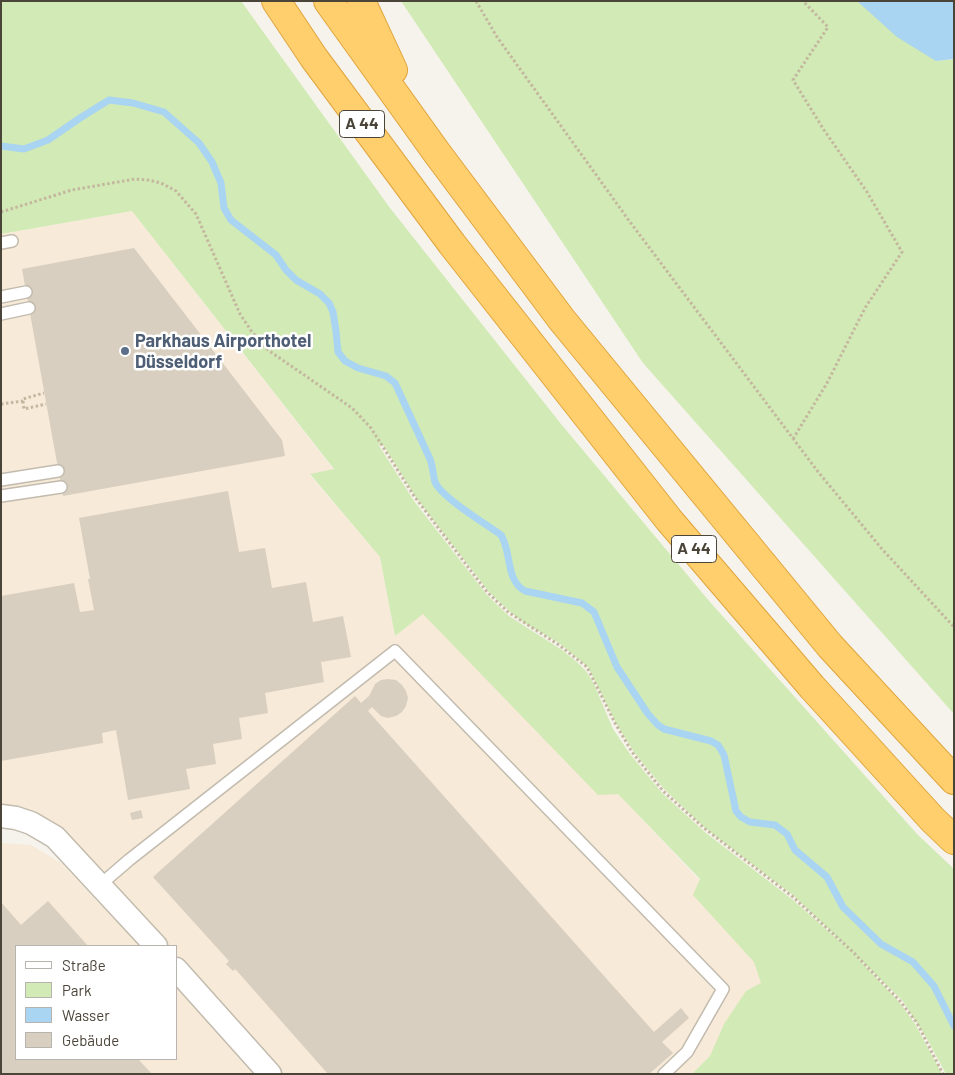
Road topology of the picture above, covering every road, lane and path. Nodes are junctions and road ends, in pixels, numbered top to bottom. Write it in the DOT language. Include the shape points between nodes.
graph roads {
  1 [pos="276,1"];
  2 [pos="328,1"];
  3 [pos="361,1"];
  4 [pos="476,1"];
  5 [pos="803,1"];
  6 [pos="436,153"];
  7 [pos="1,212"];
  8 [pos="26,292"];
  9 [pos="1,297"];
  10 [pos="29,308"];
  11 [pos="1,314"];
  12 [pos="44,393"];
  13 [pos="23,401"];
  14 [pos="1,404"];
  15 [pos="46,404"];
  16 [pos="793,439"];
  17 [pos="58,471"];
  18 [pos="1,480"];
  19 [pos="61,487"];
  20 [pos="1,496"];
  21 [pos="954,627"];
  22 [pos="954,780"];
  23 [pos="1,816"];
  24 [pos="954,840"];
  25 [pos="100,885"];
  26 [pos="155,945"];
  27 [pos="178,971"];
  28 [pos="270,1074"];
  29 [pos="664,1074"];
  30 [pos="943,1074"];
  1 -- 24 [label="highway, A 44" via="314,58 446,236 669,520 812,688"];
  2 -- 6 [label="highway, A 44"];
  3 -- 6 [label="highway"];
  4 -- 16 [label="path" via="497,37 630,222"];
  5 -- 16 [label="path" via="828,27 793,80 867,192 902,252 865,308"];
  6 -- 22 [label="highway, A 44" via="562,320 830,646"];
  7 -- 30 [label="path" via="72,190 135,179 148,180 176,191 196,214 240,314 252,332 268,350 352,408 371,428 414,496 487,592 508,612 587,667 632,752 663,791 704,828 793,897 853,952 917,1023"];
  8 -- 9 [label="lane"];
  10 -- 11 [label="lane"];
  12 -- 13 [label="path"];
  13 -- 14 [label="path"];
  13 -- 15 [label="path" via="24,409"];
  16 -- 21 [label="path" via="882,549"];
  17 -- 18 [label="lane"];
  19 -- 20 [label="lane"];
  23 -- 25 [label="street" via="31,823 55,837"];
  25 -- 26 [label="street"];
  25 -- 29 [label="lane" via="395,651 723,989 687,1052"];
  27 -- 28 [label="street"];
}
